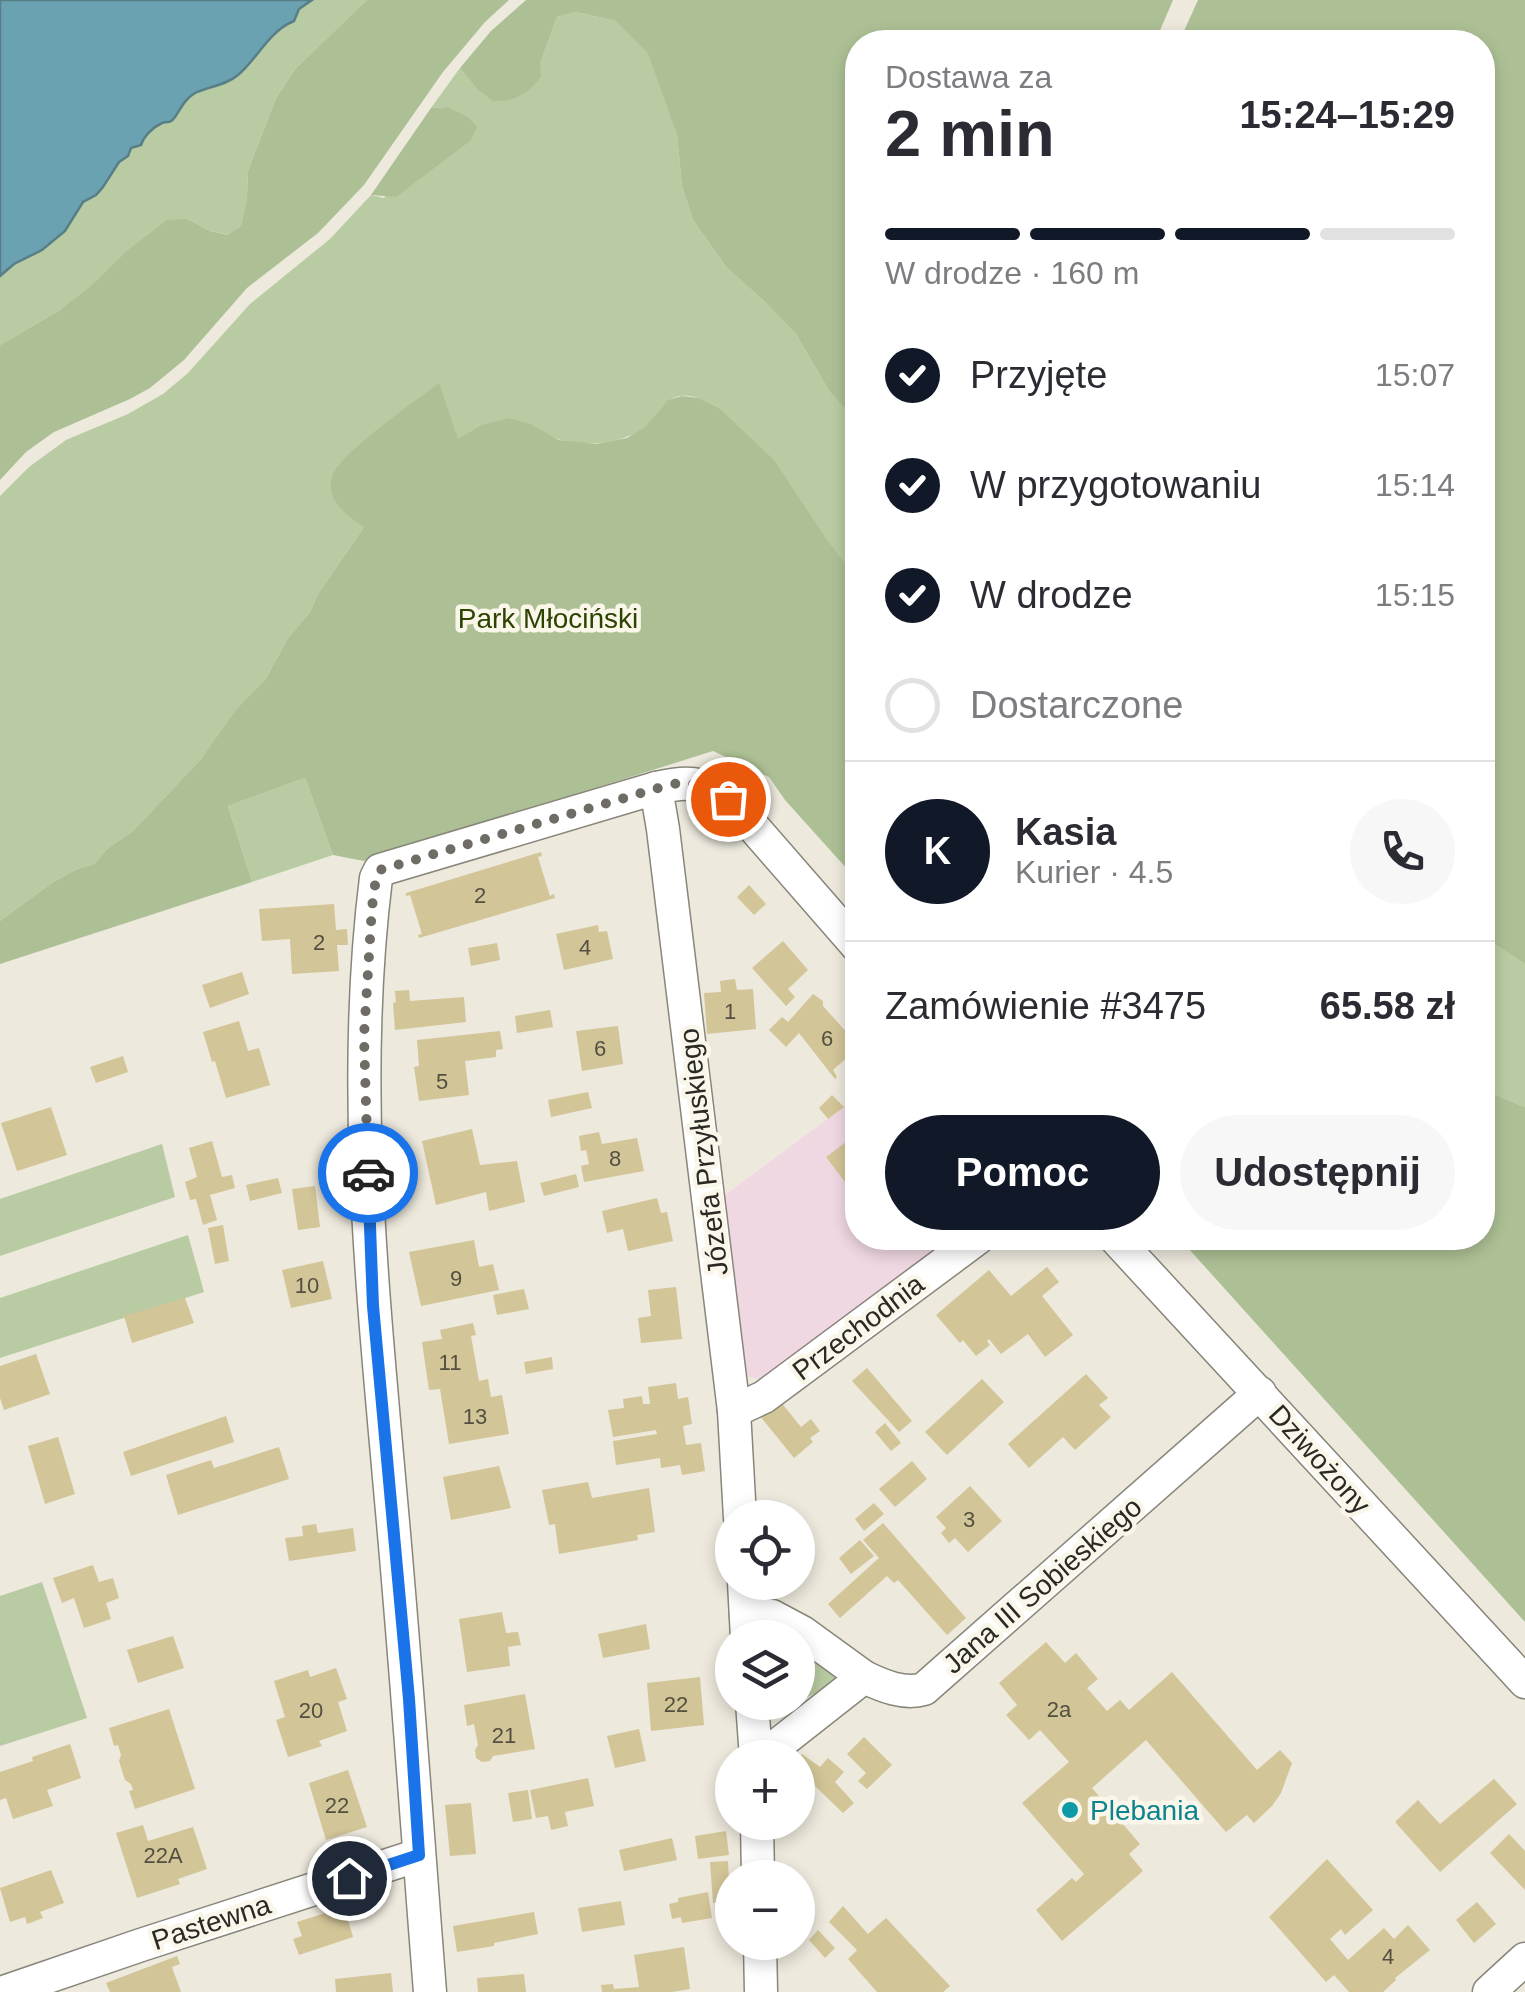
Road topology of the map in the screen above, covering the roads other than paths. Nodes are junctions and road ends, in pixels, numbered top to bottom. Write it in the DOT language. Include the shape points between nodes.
graph roads {
  1 [pos="656,788"];
  2 [pos="845,932"];
  3 [pos="962,1250"];
  4 [pos="1126,1250"];
  5 [pos="1260,1393"];
  6 [pos="734,1411"];
  7 [pos="739,1500"];
  8 [pos="746,1612"];
  9 [pos="864,1677"];
  10 [pos="1525,1682"];
  11 [pos="782,1740"];
  12 [pos="419,1855"];
  13 [pos="760,1960"];
  14 [pos="1525,1960"];
  15 [pos="4,1992"];
  16 [pos="430,1992"];
  17 [pos="760,1992"];
  18 [pos="1489,1992"];
  1 -- 2 [label="street" via="703,785 728,799"];
  1 -- 6 [label="street, Józefa Przyłuskiego"];
  1 -- 12 [label="street" via="380,870 376,878 364,1036 373,1306"];
  3 -- 6 [label="street, Przechodnia" via="764,1397"];
  4 -- 5 [label="street, Dziwożony"];
  5 -- 9 [label="street, Jana III Sobieskiego" via="924,1690 886,1687"];
  5 -- 10 [label="street, Dziwożony"];
  6 -- 7 [label="street, Józefa Przyłuskiego"];
  8 -- 9 [label="street" via="802,1632"];
  9 -- 11 [label="street"];
  12 -- 15 [label="street, Pastewna"];
  12 -- 16 [label="street"];
  13 -- 17 [label="street"];
  14 -- 18 [label="street"];
}
